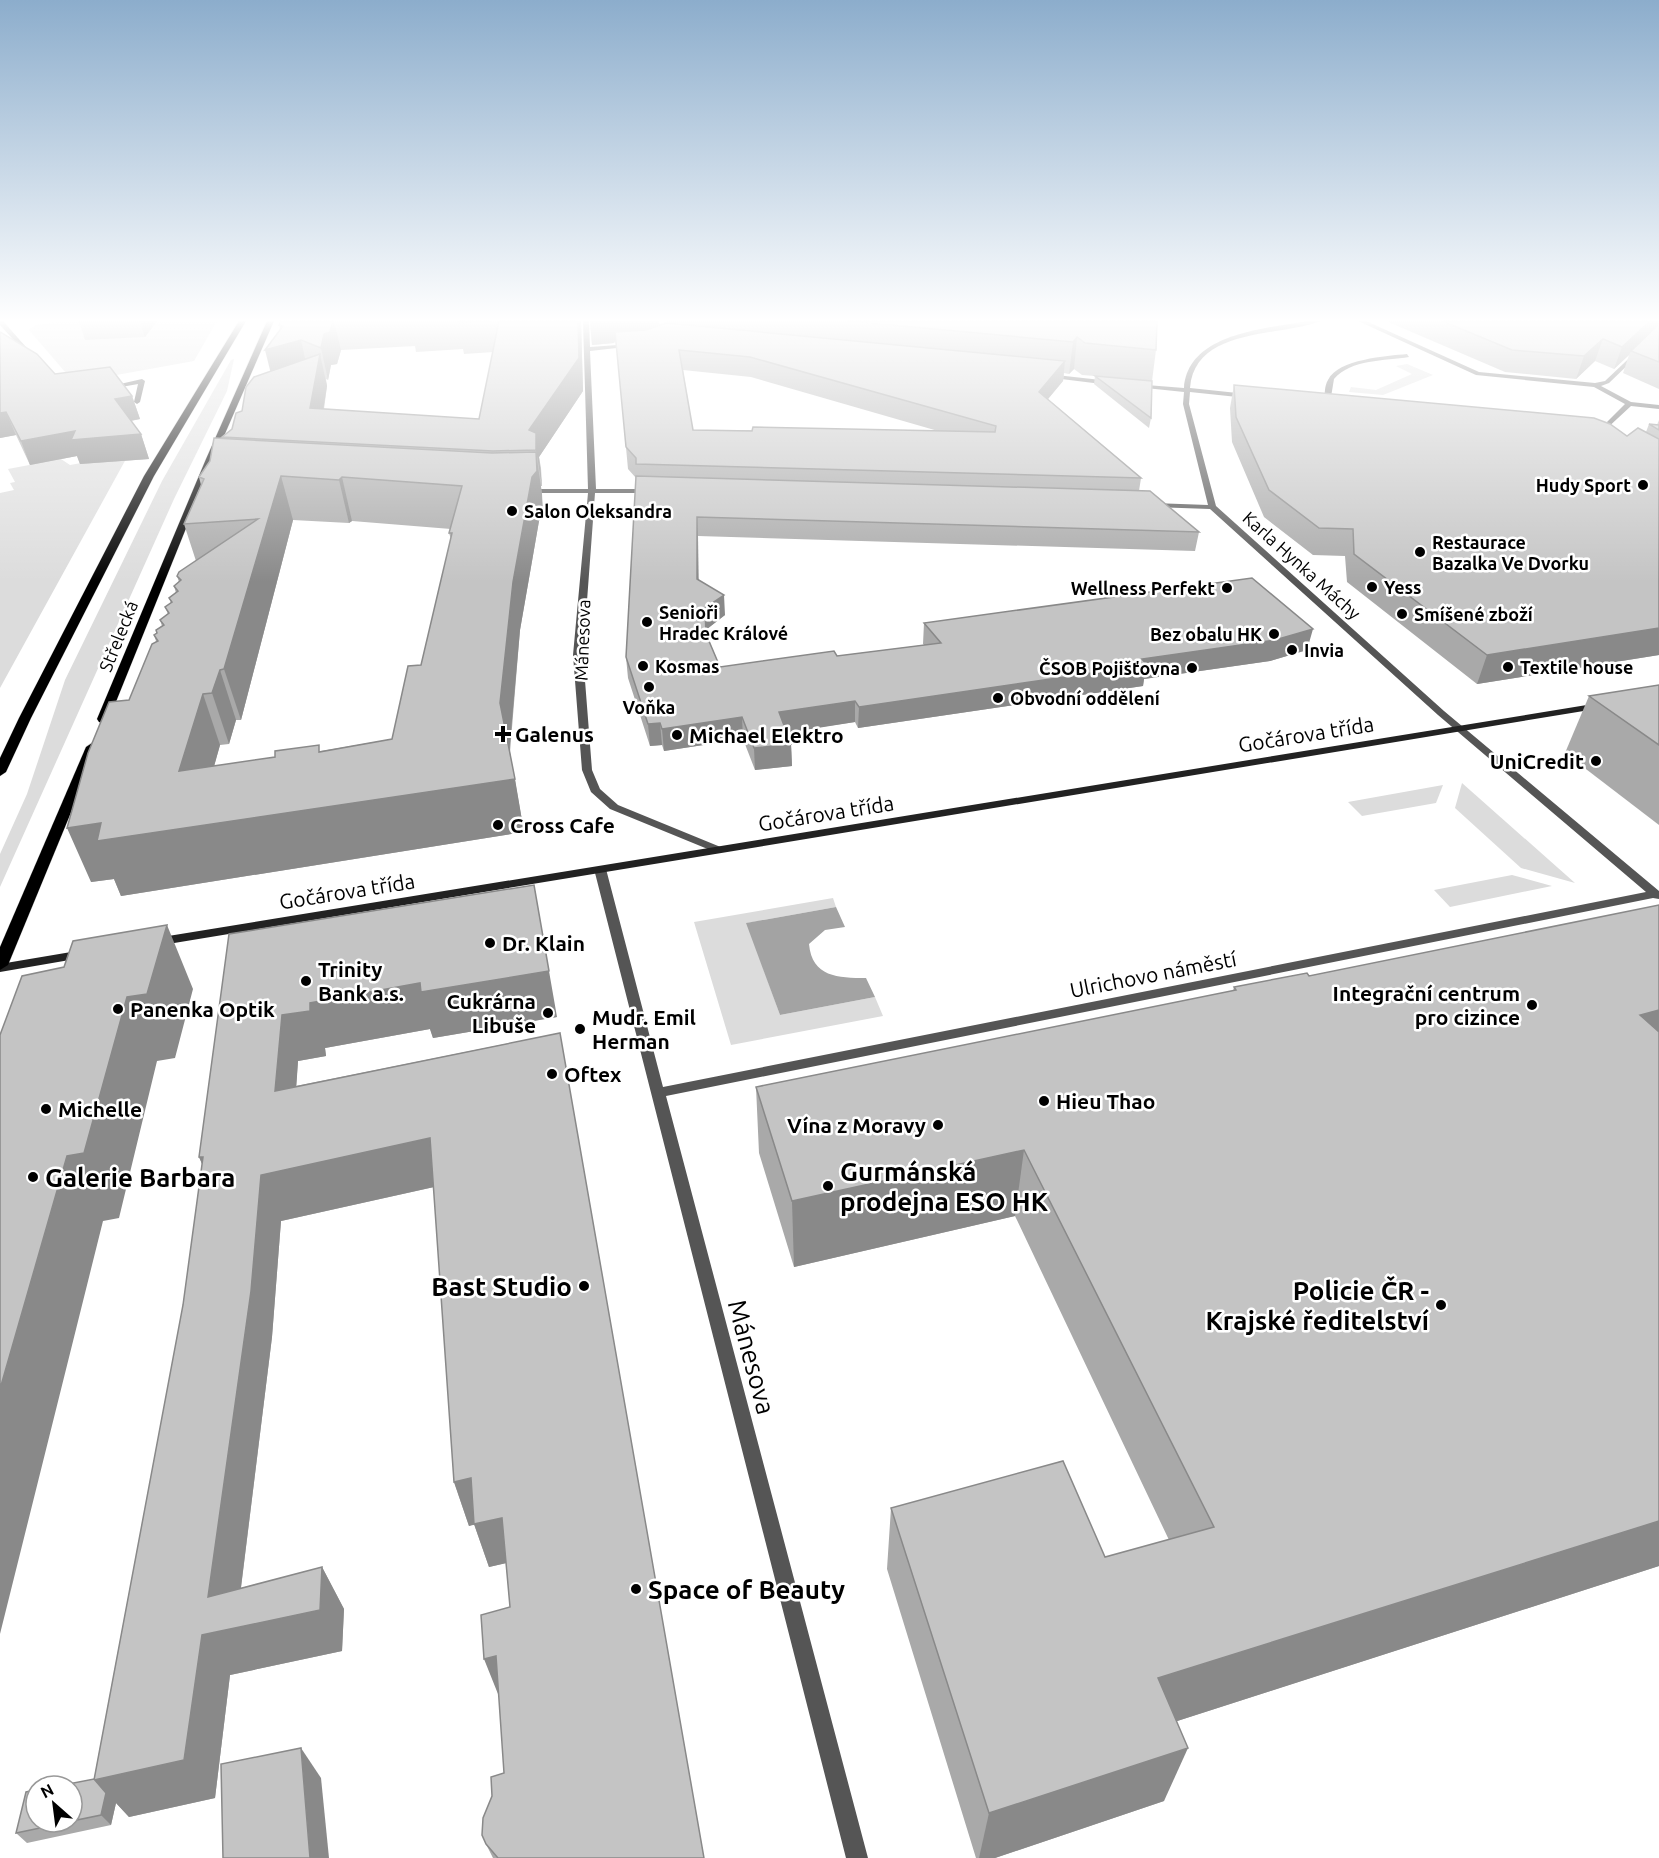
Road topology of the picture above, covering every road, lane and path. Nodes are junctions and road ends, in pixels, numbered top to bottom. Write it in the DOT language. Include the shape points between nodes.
graph roads {
  1 [pos="190,408"];
  2 [pos="233,408"];
  3 [pos="589,408"];
  4 [pos="1187,408"];
  5 [pos="1625,408"];
  6 [pos="1590,429"];
  7 [pos="1602,430"];
  8 [pos="1611,436"];
  9 [pos="592,489"];
  10 [pos="521,491"];
  11 [pos="662,491"];
  12 [pos="1149,505"];
  13 [pos="1212,507"];
  14 [pos="1605,705"];
  15 [pos="1459,729"];
  16 [pos="0,772"];
  17 [pos="719,850"];
  18 [pos="600,869"];
  19 [pos="1657,896"];
  20 [pos="143,944"];
  21 [pos="96,952"];
  22 [pos="0,967"];
  23 [pos="658,1093"];
  24 [pos="857,1858"];
  1 -- 16 [label="main road, Střelecká" via="149,476"];
  2 -- 22 [label="main road, Střelecká"];
  3 -- 9 [label="street, Mánesova"];
  4 -- 13 [label="street, Karla Hynka Máchy"];
  5 -- 7 [label="street"];
  6 -- 7 [label="street"];
  7 -- 8 [label="street"];
  9 -- 10 [label="street"];
  9 -- 11 [label="street"];
  9 -- 17 [label="street, Mánesova" via="578,655 587,770 595,790 614,807"];
  12 -- 13 [label="street"];
  13 -- 15 [label="street, Karla Hynka Máchy"];
  14 -- 15 [label="street, Gočárova třída"];
  15 -- 17 [label="street, Gočárova třída"];
  15 -- 19 [label="street, Karla Hynka Máchy"];
  17 -- 18 [label="street, Gočárova třída"];
  18 -- 20 [label="street, Gočárova třída"];
  18 -- 23 [label="street, Mánesova"];
  19 -- 23 [label="street, Ulrichovo náměstí"];
  21 -- 22 [label="street"];
  23 -- 24 [label="street, Mánesova"];
}
